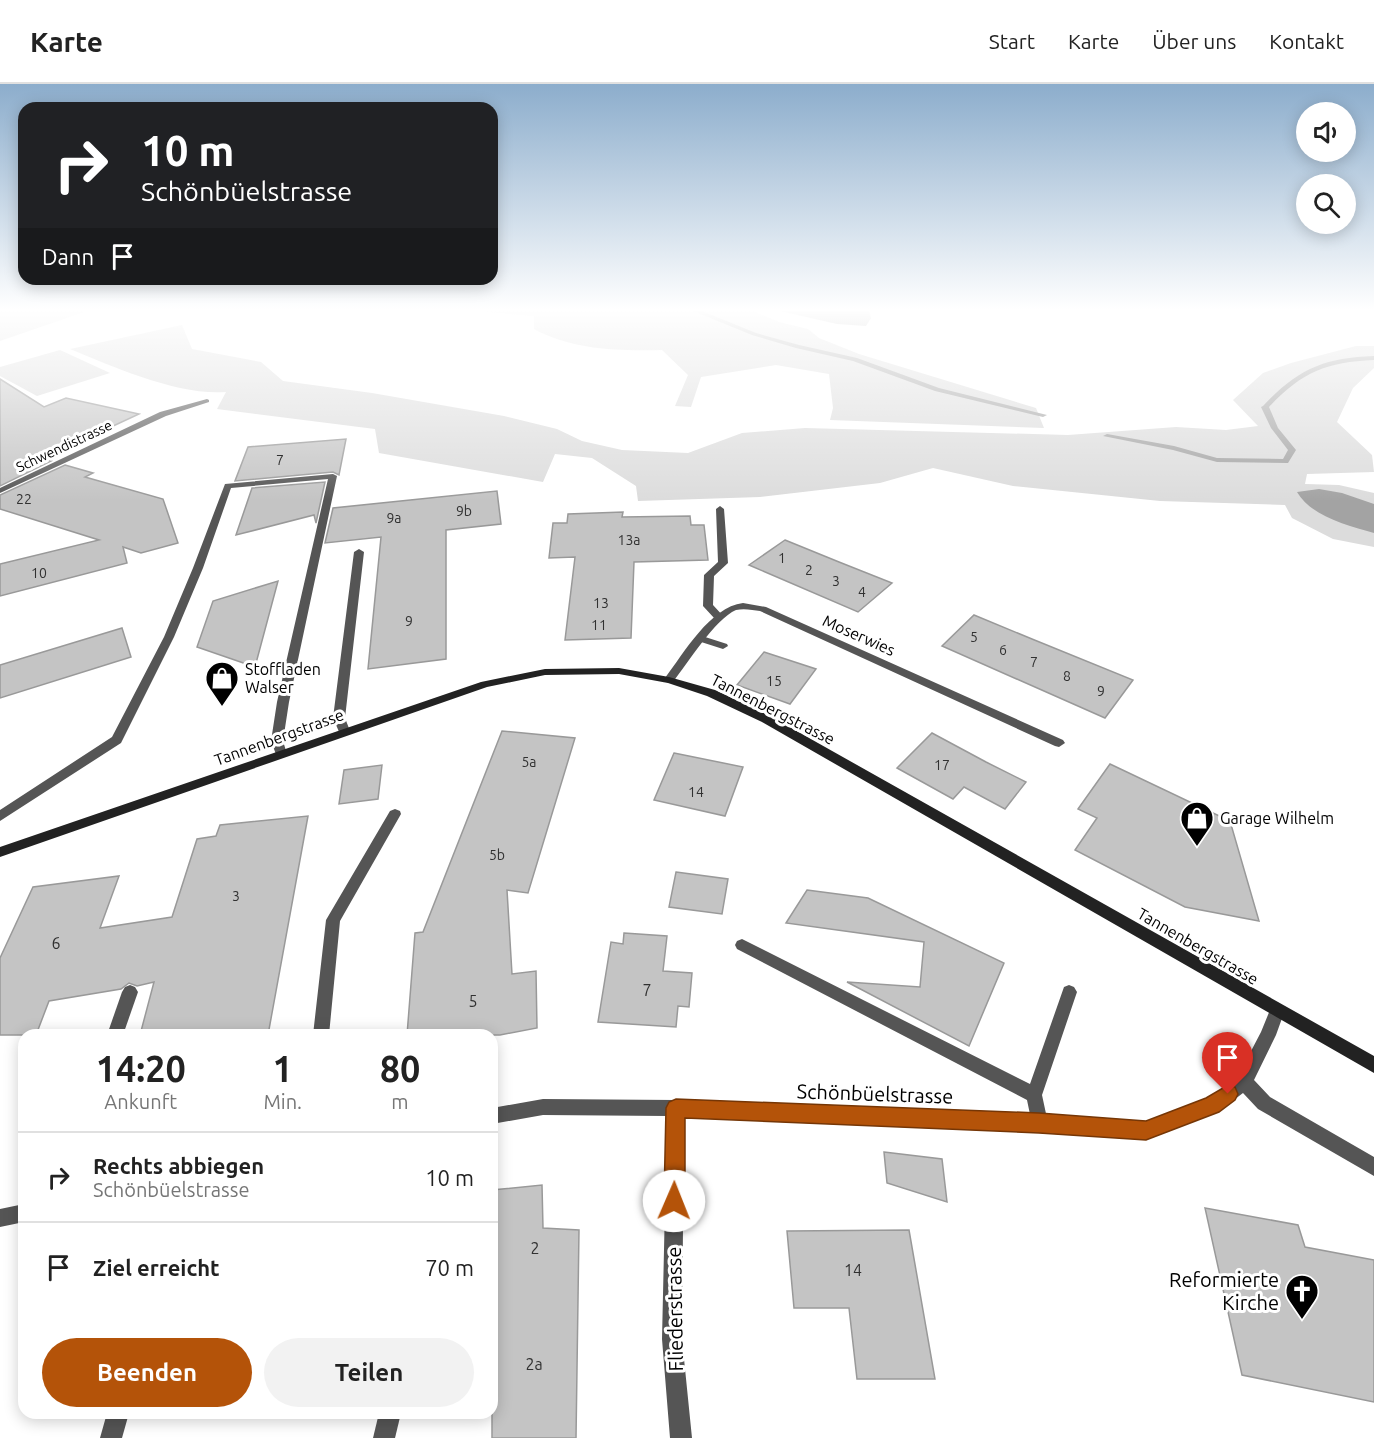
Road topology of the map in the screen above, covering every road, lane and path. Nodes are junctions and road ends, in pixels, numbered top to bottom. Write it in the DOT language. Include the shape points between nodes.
graph roads {
  1 [pos="207,400"];
  2 [pos="0,492"];
  3 [pos="720,509"];
  4 [pos="359,552"];
  5 [pos="719,617"];
  6 [pos="702,639"];
  7 [pos="723,646"];
  8 [pos="669,680"];
  9 [pos="344,732"];
  10 [pos="1059,743"];
  11 [pos="281,754"];
  12 [pos="395,814"];
  13 [pos="0,816"];
  14 [pos="0,852"];
  15 [pos="742,945"];
  16 [pos="130,992"];
  17 [pos="1069,992"];
  18 [pos="1277,1010"];
  19 [pos="117,1029"];
  20 [pos="322,1029"];
  21 [pos="1374,1065"];
  22 [pos="1244,1082"];
  23 [pos="1034,1095"];
  24 [pos="676,1108"];
  25 [pos="498,1115"];
  26 [pos="1039,1123"];
  27 [pos="1374,1167"];
  28 [pos="18,1214"];
  29 [pos="0,1218"];
  30 [pos="116,1419"];
  31 [pos="389,1419"];
  32 [pos="111,1438"];
  33 [pos="384,1438"];
  34 [pos="681,1438"];
  1 -- 2 [label="street, Schwendistrasse" via="163,414"];
  3 -- 5 [label="street" via="723,563 709,575 708,606"];
  4 -- 9 [label="street" via="339,718"];
  5 -- 6 [label="street"];
  5 -- 10 [label="street, Moserwies" via="733,608 763,609"];
  6 -- 7 [label="street"];
  6 -- 8 [label="street"];
  8 -- 9 [label="street, Tannenbergstrasse" via="619,671 545,672 485,684"];
  8 -- 18 [label="street, Tannenbergstrasse" via="711,693 766,719"];
  9 -- 11 [label="street, Tannenbergstrasse"];
  11 -- 13 [label="street" via="277,741 283,702 333,476 228,486 169,637 117,741"];
  11 -- 14 [label="street, Tannenbergstrasse"];
  12 -- 20 [label="street" via="333,920"];
  15 -- 23 [label="street"];
  16 -- 19 [label="street"];
  17 -- 23 [label="street"];
  18 -- 21 [label="street, Tannenbergstrasse"];
  18 -- 22 [label="street"];
  22 -- 26 [label="street, Schönbüelstrasse" via="1212,1106 1146,1131"];
  22 -- 27 [label="street" via="1264,1103"];
  23 -- 26 [label="street"];
  24 -- 25 [label="street, Schönbüelstrasse" via="543,1107"];
  24 -- 26 [label="street, Schönbüelstrasse"];
  24 -- 34 [label="street, Fliederstrasse" via="672,1339"];
  28 -- 29 [label="street"];
  30 -- 32 [label="street"];
  31 -- 33 [label="street"];
}
